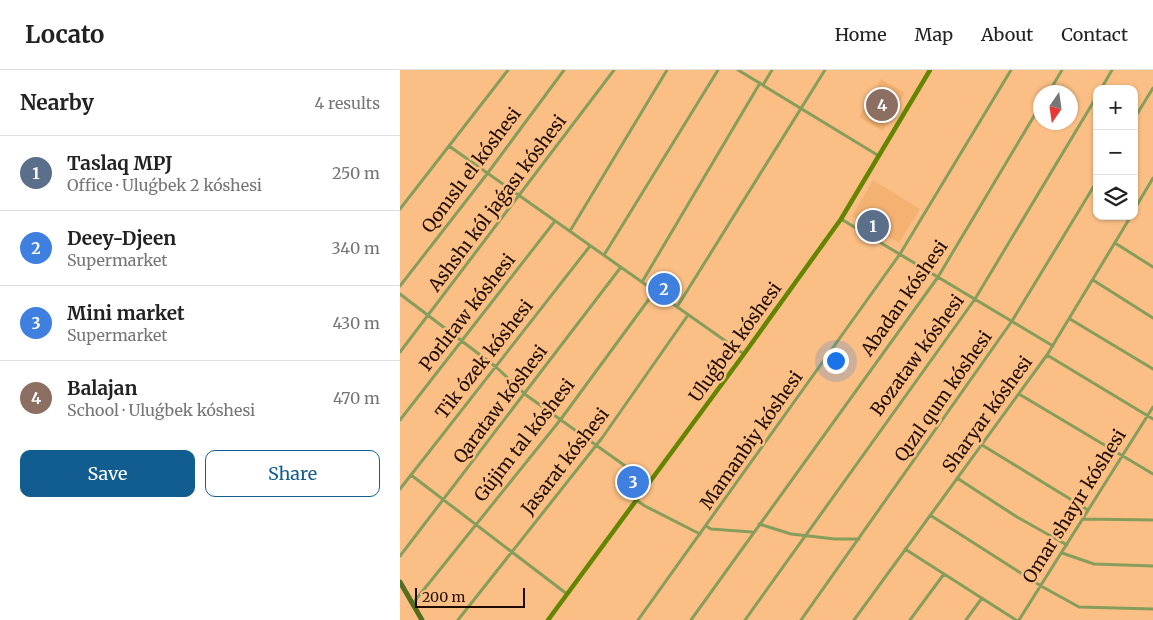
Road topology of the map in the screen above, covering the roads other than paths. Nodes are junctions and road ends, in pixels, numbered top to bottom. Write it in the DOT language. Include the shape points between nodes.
graph roads {
  1 [pos="508,70"];
  2 [pos="564,70"];
  3 [pos="614,70"];
  4 [pos="667,70"];
  5 [pos="718,70"];
  6 [pos="738,70"];
  7 [pos="772,70"];
  8 [pos="825,70"];
  9 [pos="930,70"];
  10 [pos="1011,70"];
  11 [pos="1062,70"];
  12 [pos="1112,70"];
  13 [pos="762,84"];
  14 [pos="1053,85"];
  15 [pos="1103,85"];
  16 [pos="1153,88"];
  17 [pos="1093,103"];
  18 [pos="801,108"];
  19 [pos="1138,112"];
  20 [pos="1033,118"];
  21 [pos="449,146"];
  22 [pos="879,156"];
  23 [pos="487,174"];
  24 [pos="1153,178"];
  25 [pos="1093,188"];
  26 [pos="520,197"];
  27 [pos="1138,203"];
  28 [pos="400,209"];
  29 [pos="841,219"];
  30 [pos="1129,220"];
  31 [pos="555,221"];
  32 [pos="570,231"];
  33 [pos="1115,243"];
  34 [pos="590,246"];
  35 [pos="900,254"];
  36 [pos="604,255"];
  37 [pos="1153,267"];
  38 [pos="621,268"];
  39 [pos="938,277"];
  40 [pos="1093,280"];
  41 [pos="642,282"];
  42 [pos="400,286"];
  43 [pos="655,291"];
  44 [pos="400,294"];
  45 [pos="975,299"];
  46 [pos="677,307"];
  47 [pos="688,315"];
  48 [pos="428,316"];
  49 [pos="1153,318"];
  50 [pos="1070,319"];
  51 [pos="1012,321"];
  52 [pos="462,341"];
  53 [pos="1053,346"];
  54 [pos="400,352"];
  55 [pos="744,354"];
  56 [pos="1047,355"];
  57 [pos="496,367"];
  58 [pos="1153,369"];
  59 [pos="526,394"];
  60 [pos="1019,394"];
  61 [pos="1153,407"];
  62 [pos="1148,416"];
  63 [pos="560,419"];
  64 [pos="1153,419"];
  65 [pos="400,420"];
  66 [pos="597,444"];
  67 [pos="982,445"];
  68 [pos="1122,456"];
  69 [pos="1153,474"];
  70 [pos="411,475"];
  71 [pos="957,478"];
  72 [pos="649,483"];
  73 [pos="400,489"];
  74 [pos="444,499"];
  75 [pos="636,500"];
  76 [pos="1088,510"];
  77 [pos="930,515"];
  78 [pos="1083,519"];
  79 [pos="1153,520"];
  80 [pos="476,524"];
  81 [pos="759,524"];
  82 [pos="706,526"];
  83 [pos="753,532"];
  84 [pos="700,534"];
  85 [pos="805,535"];
  86 [pos="860,539"];
  87 [pos="1067,545"];
  88 [pos="905,549"];
  89 [pos="511,551"];
  90 [pos="1062,553"];
  91 [pos="400,556"];
  92 [pos="1153,566"];
  93 [pos="944,574"];
  94 [pos="400,582"];
  95 [pos="1041,586"];
  96 [pos="567,594"];
  97 [pos="982,598"];
  98 [pos="412,604"];
  99 [pos="1153,609"];
  100 [pos="422,620"];
  101 [pos="458,620"];
  102 [pos="548,620"];
  103 [pos="638,620"];
  104 [pos="691,620"];
  105 [pos="745,620"];
  106 [pos="801,620"];
  107 [pos="854,620"];
  108 [pos="910,620"];
  109 [pos="966,620"];
  110 [pos="1018,620"];
  1 -- 21 [label="street"];
  2 -- 23 [label="street, Qonıslı el kóshesi"];
  3 -- 26 [label="street, Ashshı kól jaǵası kóshesi"];
  4 -- 32 [label="street"];
  5 -- 36 [label="street"];
  6 -- 13 [label="street"];
  7 -- 13 [label="street"];
  8 -- 18 [label="street"];
  9 -- 22 [label="street, Uluǵbek kóshesi"];
  10 -- 35 [label="street, Mamanbiy kóshesi"];
  11 -- 14 [label="street"];
  12 -- 15 [label="street"];
  13 -- 18 [label="street"];
  13 -- 41 [label="street"];
  16 -- 19 [label="street"];
  17 -- 45 [label="street, Bozataw kóshesi"];
  18 -- 22 [label="street"];
  18 -- 46 [label="street"];
  20 -- 39 [label="street, Abadan kóshesi"];
  21 -- 23 [label="street"];
  21 -- 28 [label="street"];
  22 -- 29 [label="street, Uluǵbek kóshesi"];
  23 -- 26 [label="street"];
  23 -- 42 [label="street, Qonıslı el kóshesi"];
  24 -- 27 [label="street"];
  25 -- 51 [label="street, Qızıl qum kóshesi"];
  26 -- 31 [label="street"];
  26 -- 48 [label="street, Ashshı kól jaǵası kóshesi"];
  29 -- 35 [label="street"];
  29 -- 55 [label="street, Uluǵbek kóshesi"];
  30 -- 33 [label="street, Sharyar kóshesi"];
  31 -- 32 [label="street"];
  31 -- 52 [label="street, Porlıtaw kóshesi"];
  32 -- 34 [label="street"];
  33 -- 37 [label="street"];
  33 -- 40 [label="street, Sharyar kóshesi"];
  34 -- 36 [label="street"];
  34 -- 57 [label="street, Tik ózek kóshesi"];
  35 -- 39 [label="street"];
  35 -- 82 [label="street, Mamanbiy kóshesi"];
  36 -- 38 [label="street"];
  38 -- 41 [label="street"];
  38 -- 59 [label="street, Qarataw kóshesi"];
  39 -- 45 [label="street"];
  39 -- 81 [label="street, Abadan kóshesi"];
  40 -- 49 [label="street"];
  40 -- 50 [label="street, Sharyar kóshesi"];
  41 -- 43 [label="street"];
  43 -- 46 [label="street"];
  43 -- 63 [label="street, Gújim tal kóshesi"];
  44 -- 48 [label="street"];
  45 -- 51 [label="street"];
  45 -- 85 [label="street, Bozataw kóshesi"];
  46 -- 47 [label="street"];
  47 -- 55 [label="street"];
  47 -- 66 [label="street, Jasarat kóshesi"];
  48 -- 52 [label="street"];
  48 -- 54 [label="street, Ashshı kól jaǵası kóshesi"];
  50 -- 53 [label="street, Sharyar kóshesi"];
  50 -- 58 [label="street"];
  51 -- 53 [label="street"];
  51 -- 86 [label="street, Qızıl qum kóshesi"];
  52 -- 57 [label="street"];
  52 -- 65 [label="street, Porlıtaw kóshesi"];
  53 -- 56 [label="street, Sharyar kóshesi"];
  55 -- 72 [label="street, Uluǵbek kóshesi"];
  56 -- 60 [label="street, Sharyar kóshesi"];
  56 -- 62 [label="street"];
  57 -- 59 [label="street"];
  57 -- 70 [label="street, Tik ózek kóshesi"];
  59 -- 63 [label="street"];
  59 -- 74 [label="street, Qarataw kóshesi"];
  60 -- 67 [label="street, Sharyar kóshesi"];
  60 -- 68 [label="street"];
  61 -- 62 [label="street, Omar shayır kóshesi"];
  62 -- 64 [label="street"];
  62 -- 68 [label="street, Omar shayır kóshesi"];
  63 -- 66 [label="street"];
  63 -- 80 [label="street, Gújim tal kóshesi"];
  66 -- 72 [label="street"];
  66 -- 89 [label="street, Jasarat kóshesi"];
  67 -- 71 [label="street, Sharyar kóshesi"];
  67 -- 76 [label="street"];
  68 -- 69 [label="street"];
  68 -- 76 [label="street, Omar shayır kóshesi"];
  70 -- 73 [label="street, Tik ózek kóshesi"];
  70 -- 74 [label="street"];
  71 -- 77 [label="street, Sharyar kóshesi"];
  71 -- 87 [label="street"];
  72 -- 75 [label="street, Uluǵbek kóshesi"];
  74 -- 80 [label="street"];
  74 -- 91 [label="street, Qarataw kóshesi"];
  75 -- 84 [label="street"];
  75 -- 96 [label="street, Uluǵbek kóshesi"];
  76 -- 78 [label="street, Omar shayır kóshesi"];
  77 -- 88 [label="street, Sharyar kóshesi"];
  77 -- 95 [label="street"];
  78 -- 79 [label="street"];
  78 -- 87 [label="street, Omar shayır kóshesi"];
  80 -- 89 [label="street"];
  80 -- 98 [label="street, Gújim tal kóshesi"];
  81 -- 83 [label="street, Abadan kóshesi"];
  81 -- 85 [label="street"];
  82 -- 83 [label="street"];
  82 -- 84 [label="street, Mamanbiy kóshesi"];
  83 -- 104 [label="street, Abadan kóshesi"];
  84 -- 103 [label="street, Mamanbiy kóshesi"];
  85 -- 86 [label="street"];
  85 -- 105 [label="street, Bozataw kóshesi"];
  86 -- 106 [label="street, Qızıl qum kóshesi"];
  87 -- 90 [label="street, Omar shayır kóshesi"];
  88 -- 93 [label="street"];
  88 -- 107 [label="street, Sharyar kóshesi"];
  89 -- 96 [label="street"];
  89 -- 101 [label="street, Jasarat kóshesi"];
  90 -- 92 [label="street" via="1094,564"];
  90 -- 95 [label="street, Omar shayır kóshesi"];
  93 -- 97 [label="street"];
  93 -- 108 [label="street"];
  94 -- 98 [label="main road"];
  95 -- 99 [label="street" via="1079,606"];
  95 -- 110 [label="street, Omar shayır kóshesi"];
  96 -- 102 [label="street, Uluǵbek kóshesi"];
  97 -- 109 [label="street"];
  97 -- 110 [label="street"];
  98 -- 100 [label="main road"];
}
